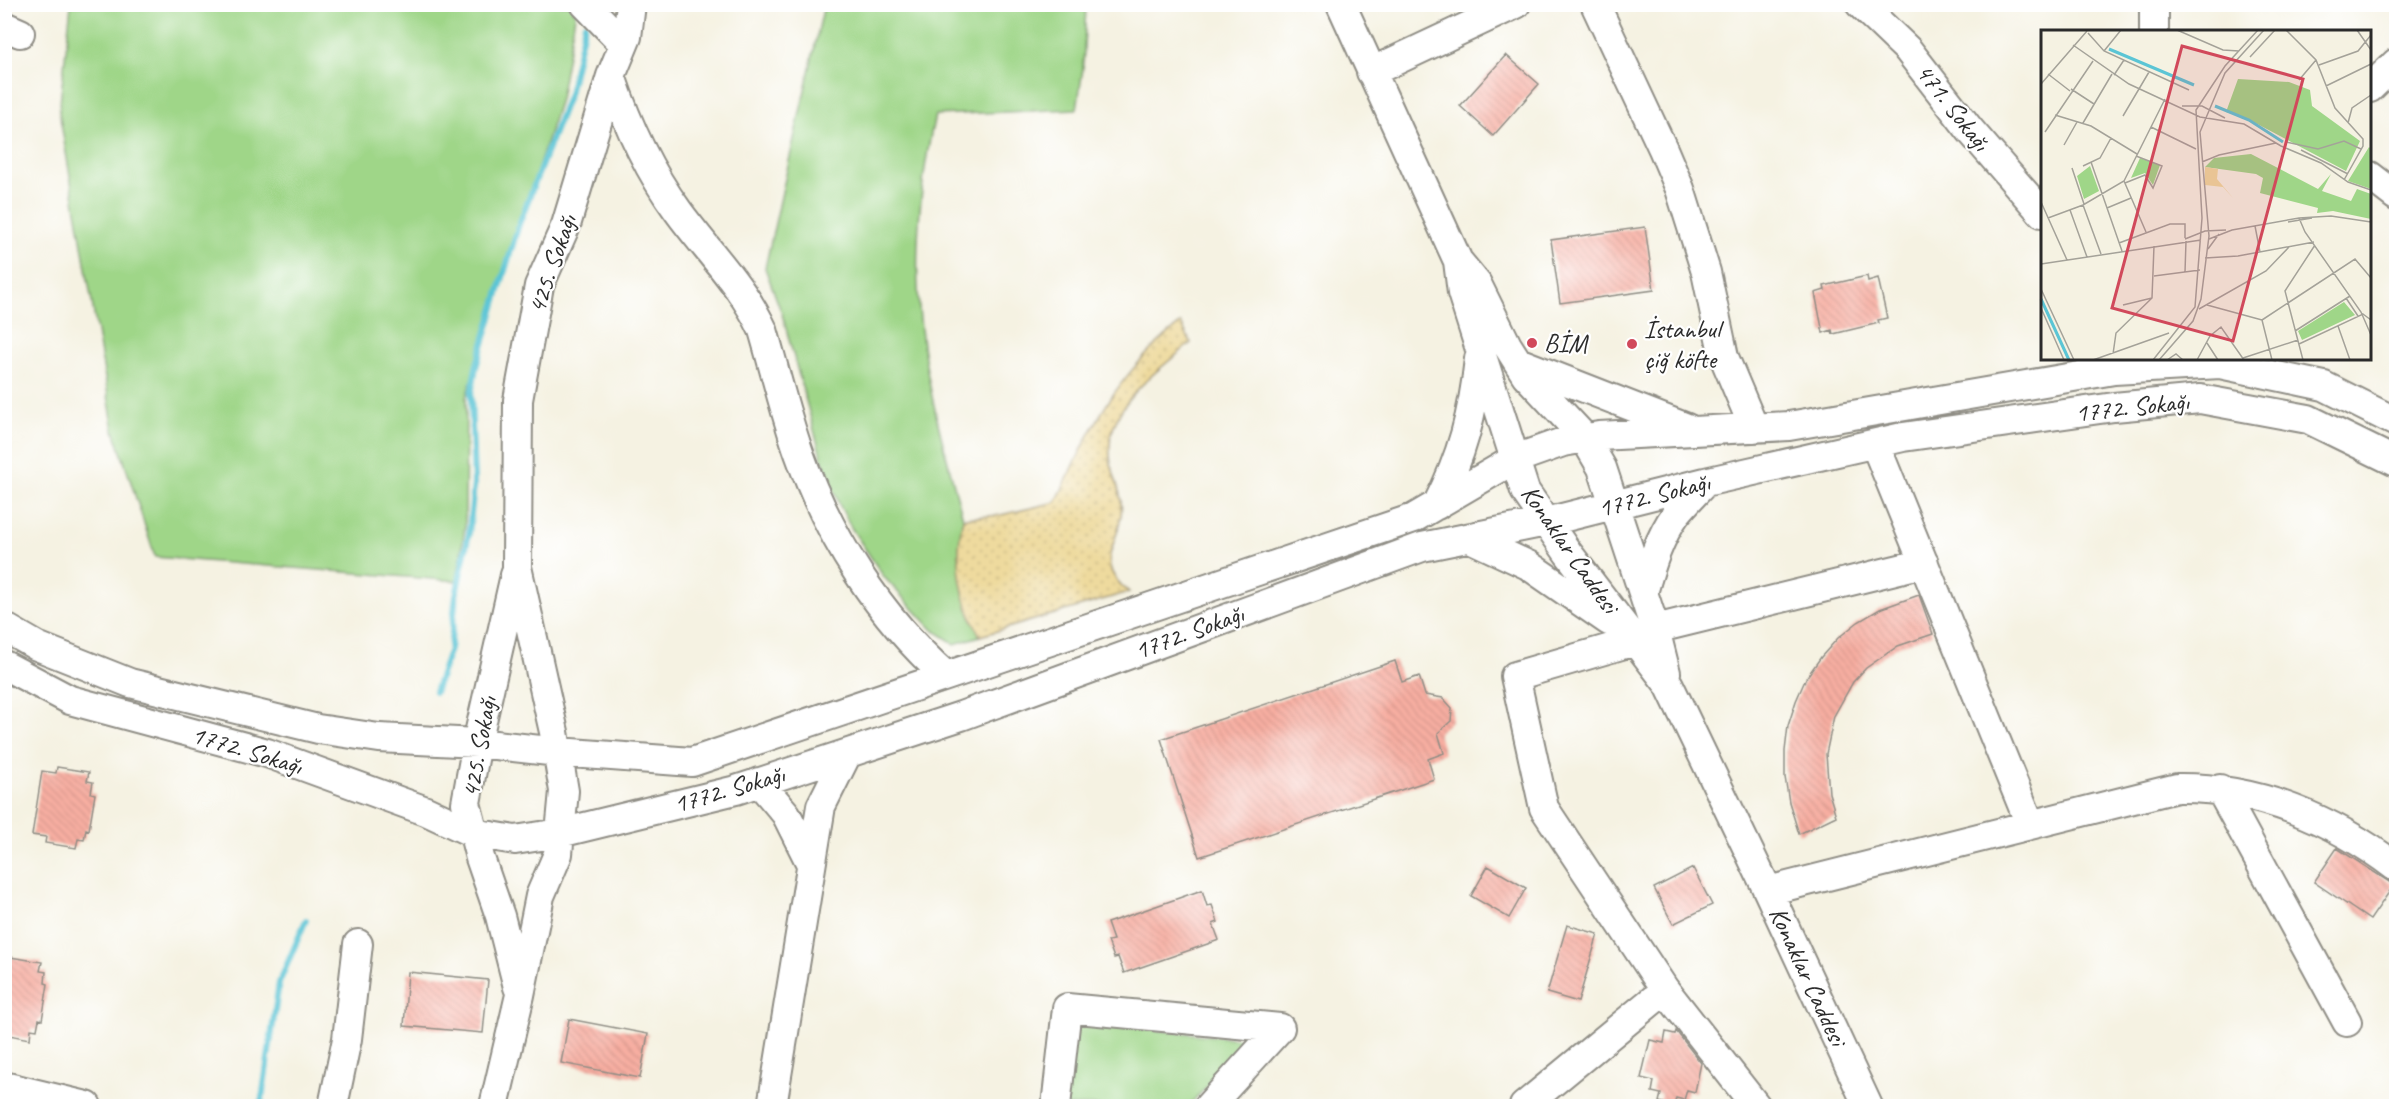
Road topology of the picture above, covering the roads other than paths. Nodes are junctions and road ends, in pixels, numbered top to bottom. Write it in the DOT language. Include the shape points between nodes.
graph roads {
  1 [pos="585,4"];
  2 [pos="631,4"];
  3 [pos="1341,4"];
  4 [pos="1516,4"];
  5 [pos="1595,4"];
  6 [pos="1860,4"];
  7 [pos="2154,4"];
  8 [pos="2154,30"];
  9 [pos="624,44"];
  10 [pos="2397,63"];
  11 [pos="1371,72"];
  12 [pos="612,76"];
  13 [pos="2371,87"];
  14 [pos="2371,177"];
  15 [pos="2397,195"];
  16 [pos="2041,211"];
  17 [pos="1458,261"];
  18 [pos="1479,351"];
  19 [pos="2208,361"];
  20 [pos="1517,362"];
  21 [pos="2117,364"];
  22 [pos="2397,422"];
  23 [pos="1754,428"];
  24 [pos="1698,432"];
  25 [pos="1584,437"];
  26 [pos="1875,444"];
  27 [pos="1515,459"];
  28 [pos="2397,462"];
  29 [pos="1705,482"];
  30 [pos="1615,504"];
  31 [pos="1437,505"];
  32 [pos="1546,522"];
  33 [pos="1470,538"];
  34 [pos="1924,563"];
  35 [pos="517,567"];
  36 [pos="1643,593"];
  37 [pos="4,627"];
  38 [pos="1638,632"];
  39 [pos="10,673"];
  40 [pos="946,676"];
  41 [pos="477,742"];
  42 [pos="558,753"];
  43 [pos="846,754"];
  44 [pos="759,783"];
  45 [pos="2220,789"];
  46 [pos="2030,824"];
  47 [pos="473,833"];
  48 [pos="560,833"];
  49 [pos="810,862"];
  50 [pos="2397,867"];
  51 [pos="1768,891"];
  52 [pos="358,944"];
  53 [pos="1665,990"];
  54 [pos="520,995"];
  55 [pos="2347,1022"];
  56 [pos="4,1086"];
  57 [pos="87,1107"];
  58 [pos="333,1107"];
  59 [pos="494,1107"];
  60 [pos="772,1107"];
  61 [pos="1056,1107"];
  62 [pos="1209,1107"];
  63 [pos="1524,1107"];
  64 [pos="1756,1107"];
  65 [pos="1868,1107"];
  1 -- 9 [label="street"];
  2 -- 9 [label="street, 425. Sokağı"];
  3 -- 11 [label="street, Konaklar Caddesi"];
  4 -- 11 [label="street"];
  5 -- 23 [label="street" via="1680,189 1706,272 1724,357"];
  6 -- 16 [label="street, 471. Sokağı" via="1908,50 1970,130"];
  7 -- 8 [label="street"];
  9 -- 12 [label="street, 425. Sokağı"];
  10 -- 13 [label="street"];
  11 -- 17 [label="street, Konaklar Caddesi"];
  12 -- 35 [label="street, 425. Sokağı" via="566,225 539,286 527,346 518,400"];
  12 -- 40 [label="street" via="636,140 662,188 756,315 799,453 842,548 882,608 917,650"];
  14 -- 15 [label="street"];
  17 -- 18 [label="street, Konaklar Caddesi" via="1462,293"];
  17 -- 20 [label="street, Konaklar Caddesi" via="1476,284"];
  18 -- 27 [label="street, Konaklar Caddesi"];
  18 -- 31 [label="street" via="1465,438 1455,471"];
  19 -- 21 [label="street, 1772. Sokağı"];
  19 -- 22 [label="street, 1772. Sokağı" via="2324,387"];
  20 -- 24 [label="street"];
  20 -- 25 [label="street, Konaklar Caddesi"];
  21 -- 23 [label="street, 1772. Sokağı" via="1789,426"];
  23 -- 24 [label="street, 1772. Sokağı"];
  24 -- 25 [label="street, 1772. Sokağı"];
  25 -- 27 [label="street, 1772. Sokağı"];
  25 -- 30 [label="street, Konaklar Caddesi" via="1602,468"];
  26 -- 28 [label="street, 1772. Sokağı" via="2114,407 2200,399 2308,419"];
  26 -- 29 [label="street, 1772. Sokağı"];
  26 -- 34 [label="street"];
  27 -- 31 [label="street, 1772. Sokağı"];
  27 -- 32 [label="street, Konaklar Caddesi" via="1525,491"];
  29 -- 30 [label="street, 1772. Sokağı"];
  29 -- 36 [label="street" via="1676,514 1662,537"];
  30 -- 32 [label="street, 1772. Sokağı"];
  30 -- 36 [label="street, Konaklar Caddesi"];
  31 -- 40 [label="street, 1772. Sokağı" via="1414,518"];
  32 -- 33 [label="street, 1772. Sokağı"];
  32 -- 38 [label="street, Konaklar Caddesi"];
  33 -- 38 [label="street" via="1528,565 1606,620"];
  33 -- 43 [label="street, 1772. Sokağı" via="1422,547 961,716"];
  34 -- 38 [label="street"];
  34 -- 46 [label="street"];
  35 -- 41 [label="street, 425. Sokağı"];
  35 -- 42 [label="street, 425. Sokağı"];
  36 -- 38 [label="street, Konaklar Caddesi"];
  37 -- 41 [label="street, 1772. Sokağı" via="37,646 130,683 296,723 379,738"];
  38 -- 51 [label="street, Konaklar Caddesi" via="1669,685"];
  38 -- 53 [label="street" via="1515,676 1544,808"];
  39 -- 47 [label="street, 1772. Sokağı" via="70,700 267,753 426,811"];
  40 -- 42 [label="street, 1772. Sokağı" via="692,762"];
  41 -- 42 [label="street, 1772. Sokağı"];
  41 -- 47 [label="street, 425. Sokağı" via="466,803"];
  42 -- 48 [label="street, 425. Sokağı" via="564,791"];
  43 -- 44 [label="street, 1772. Sokağı"];
  43 -- 49 [label="street" via="821,806"];
  44 -- 48 [label="street, 1772. Sokağı"];
  44 -- 49 [label="street" via="786,814"];
  45 -- 46 [label="street" via="2177,788"];
  45 -- 50 [label="street" via="2289,806"];
  45 -- 55 [label="street"];
  46 -- 51 [label="street"];
  47 -- 48 [label="street, 1772. Sokağı" via="515,840"];
  47 -- 54 [label="street, 425. Sokağı"];
  48 -- 54 [label="street, 425. Sokağı" via="558,854 540,896"];
  49 -- 60 [label="street"];
  51 -- 65 [label="street, Konaklar Caddesi"];
  52 -- 58 [label="street" via="347,1039"];
  53 -- 63 [label="street"];
  53 -- 64 [label="street"];
  54 -- 59 [label="street, 425. Sokağı"];
  56 -- 57 [label="street"];
  61 -- 62 [label="street" via="1067,1008 1280,1028"];
}
